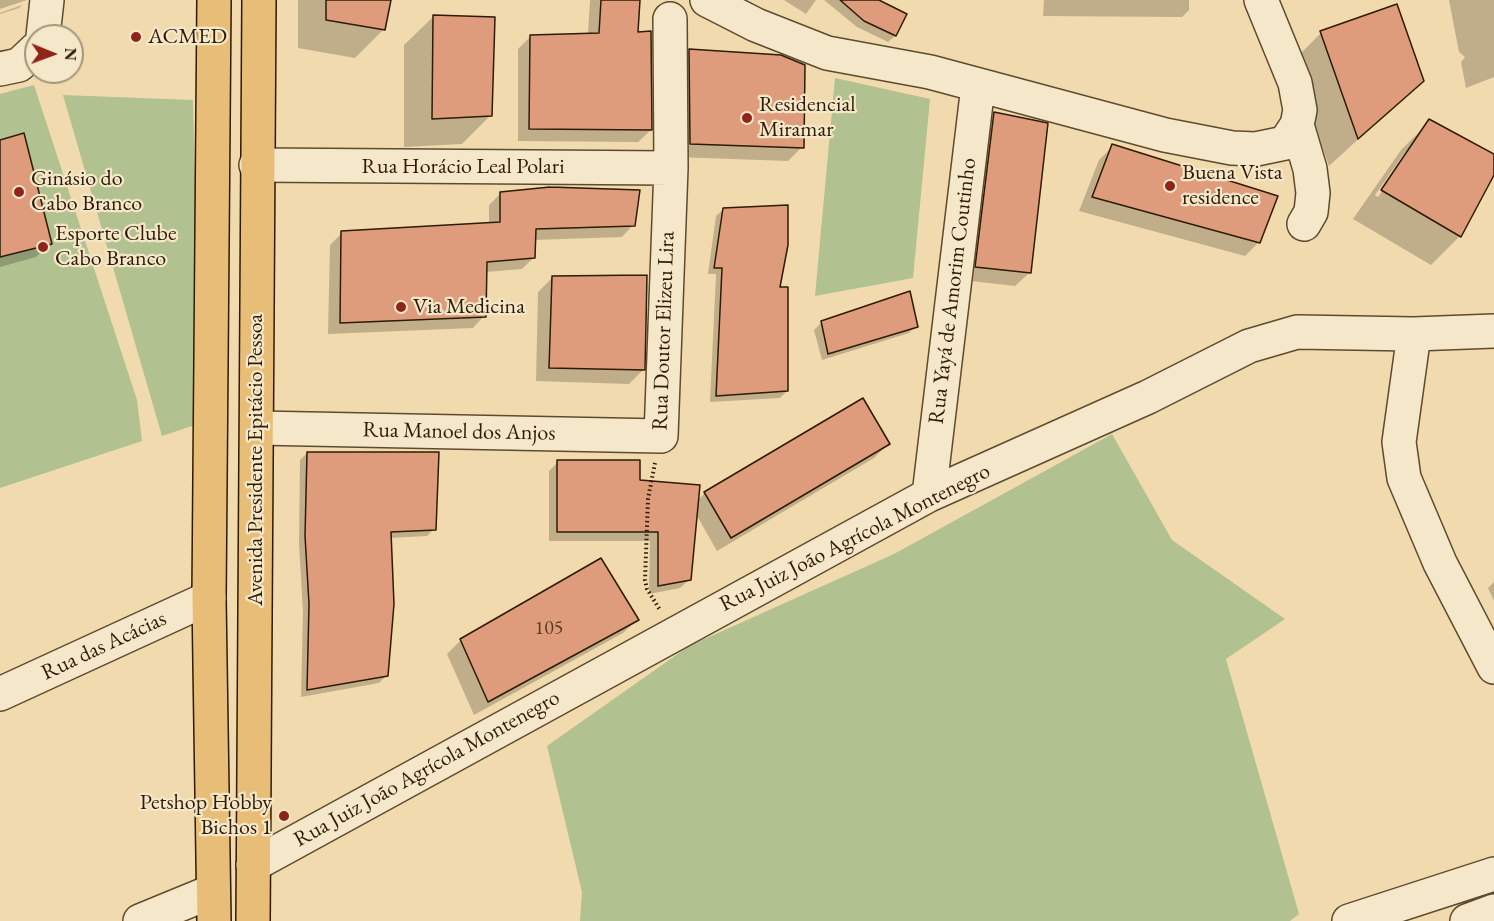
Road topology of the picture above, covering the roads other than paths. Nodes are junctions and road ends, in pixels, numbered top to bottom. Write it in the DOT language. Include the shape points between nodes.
graph roads {
  1 [pos="47,0"];
  2 [pos="214,0"];
  3 [pos="259,0"];
  4 [pos="707,0"];
  5 [pos="1268,2"];
  6 [pos="670,19"];
  7 [pos="44,24"];
  8 [pos="24,60"];
  9 [pos="0,69"];
  10 [pos="978,86"];
  11 [pos="1297,125"];
  12 [pos="256,165"];
  13 [pos="671,168"];
  14 [pos="1304,224"];
  15 [pos="1494,331"];
  16 [pos="1414,334"];
  17 [pos="258,428"];
  18 [pos="661,436"];
  19 [pos="929,495"];
  20 [pos="209,598"];
  21 [pos="1494,667"];
  22 [pos="0,694"];
  23 [pos="253,865"];
  24 [pos="1494,874"];
  25 [pos="214,906"];
  26 [pos="1494,912"];
  27 [pos="140,921"];
  28 [pos="253,921"];
  29 [pos="1349,921"];
  30 [pos="1467,921"];
  1 -- 7 [label="street"];
  2 -- 20 [label="main road, Avenida Presidente Epitácio Pessoa"];
  3 -- 12 [label="main road, Avenida Presidente Epitácio Pessoa"];
  4 -- 10 [label="street" via="756,25 827,53 930,72"];
  5 -- 11 [label="street" via="1299,99"];
  6 -- 13 [label="street, Rua Doutor Elizeu Lira"];
  8 -- 9 [label="street"];
  10 -- 11 [label="street" via="1164,135 1232,148 1274,147 1285,143"];
  10 -- 19 [label="street, Rua Yayá de Amorim Coutinho"];
  11 -- 14 [label="street" via="1313,193 1311,212"];
  12 -- 13 [label="street, Rua Horácio Leal Polari"];
  12 -- 17 [label="main road, Avenida Presidente Epitácio Pessoa"];
  13 -- 18 [label="street, Rua Doutor Elizeu Lira"];
  15 -- 16 [label="street, Rua Juiz João Agrícola Montenegro"];
  16 -- 19 [label="street, Rua Juiz João Agrícola Montenegro" via="1297,332 1249,346 1148,397"];
  16 -- 21 [label="street" via="1400,442 1404,478 1440,563"];
  17 -- 18 [label="street, Rua Manoel dos Anjos"];
  17 -- 23 [label="main road, Avenida Presidente Epitácio Pessoa"];
  19 -- 23 [label="street, Rua Juiz João Agrícola Montenegro"];
  20 -- 22 [label="street, Rua das Acácias"];
  20 -- 25 [label="main road, Avenida Presidente Epitácio Pessoa"];
  23 -- 28 [label="main road, Avenida Presidente Epitácio Pessoa"];
  24 -- 29 [label="street"];
  25 -- 27 [label="street"];
  26 -- 30 [label="street"];
}
